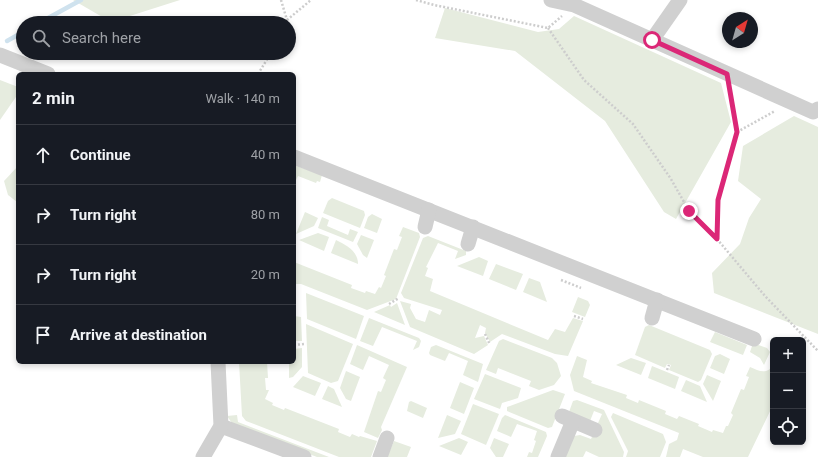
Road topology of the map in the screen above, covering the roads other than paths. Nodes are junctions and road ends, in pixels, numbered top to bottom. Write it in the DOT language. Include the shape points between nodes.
graph roads {
  1 [pos="551,0"];
  2 [pos="680,0"];
  3 [pos="652,40"];
  4 [pos="0,55"];
  5 [pos="43,72"];
  6 [pos="818,109"];
  7 [pos="296,158"];
  8 [pos="430,210"];
  9 [pos="424,227"];
  10 [pos="473,227"];
  11 [pos="468,244"];
  12 [pos="656,300"];
  13 [pos="652,318"];
  14 [pos="754,339"];
  15 [pos="218,364"];
  16 [pos="221,426"];
  17 [pos="595,430"];
  18 [pos="387,438"];
  19 [pos="203,457"];
  20 [pos="304,457"];
  21 [pos="380,457"];
  22 [pos="558,457"];
  1 -- 3 [label="street" via="574,5"];
  2 -- 3 [label="street"];
  3 -- 6 [label="street" via="813,112"];
  4 -- 5 [label="street"];
  7 -- 8 [label="street"];
  8 -- 9 [label="street"];
  8 -- 10 [label="street"];
  10 -- 11 [label="street"];
  10 -- 12 [label="street"];
  12 -- 13 [label="street"];
  12 -- 14 [label="street"];
  15 -- 16 [label="street"];
  16 -- 19 [label="street"];
  16 -- 20 [label="street"];
  17 -- 22 [label="street" via="567,419"];
  18 -- 21 [label="street"];
}
